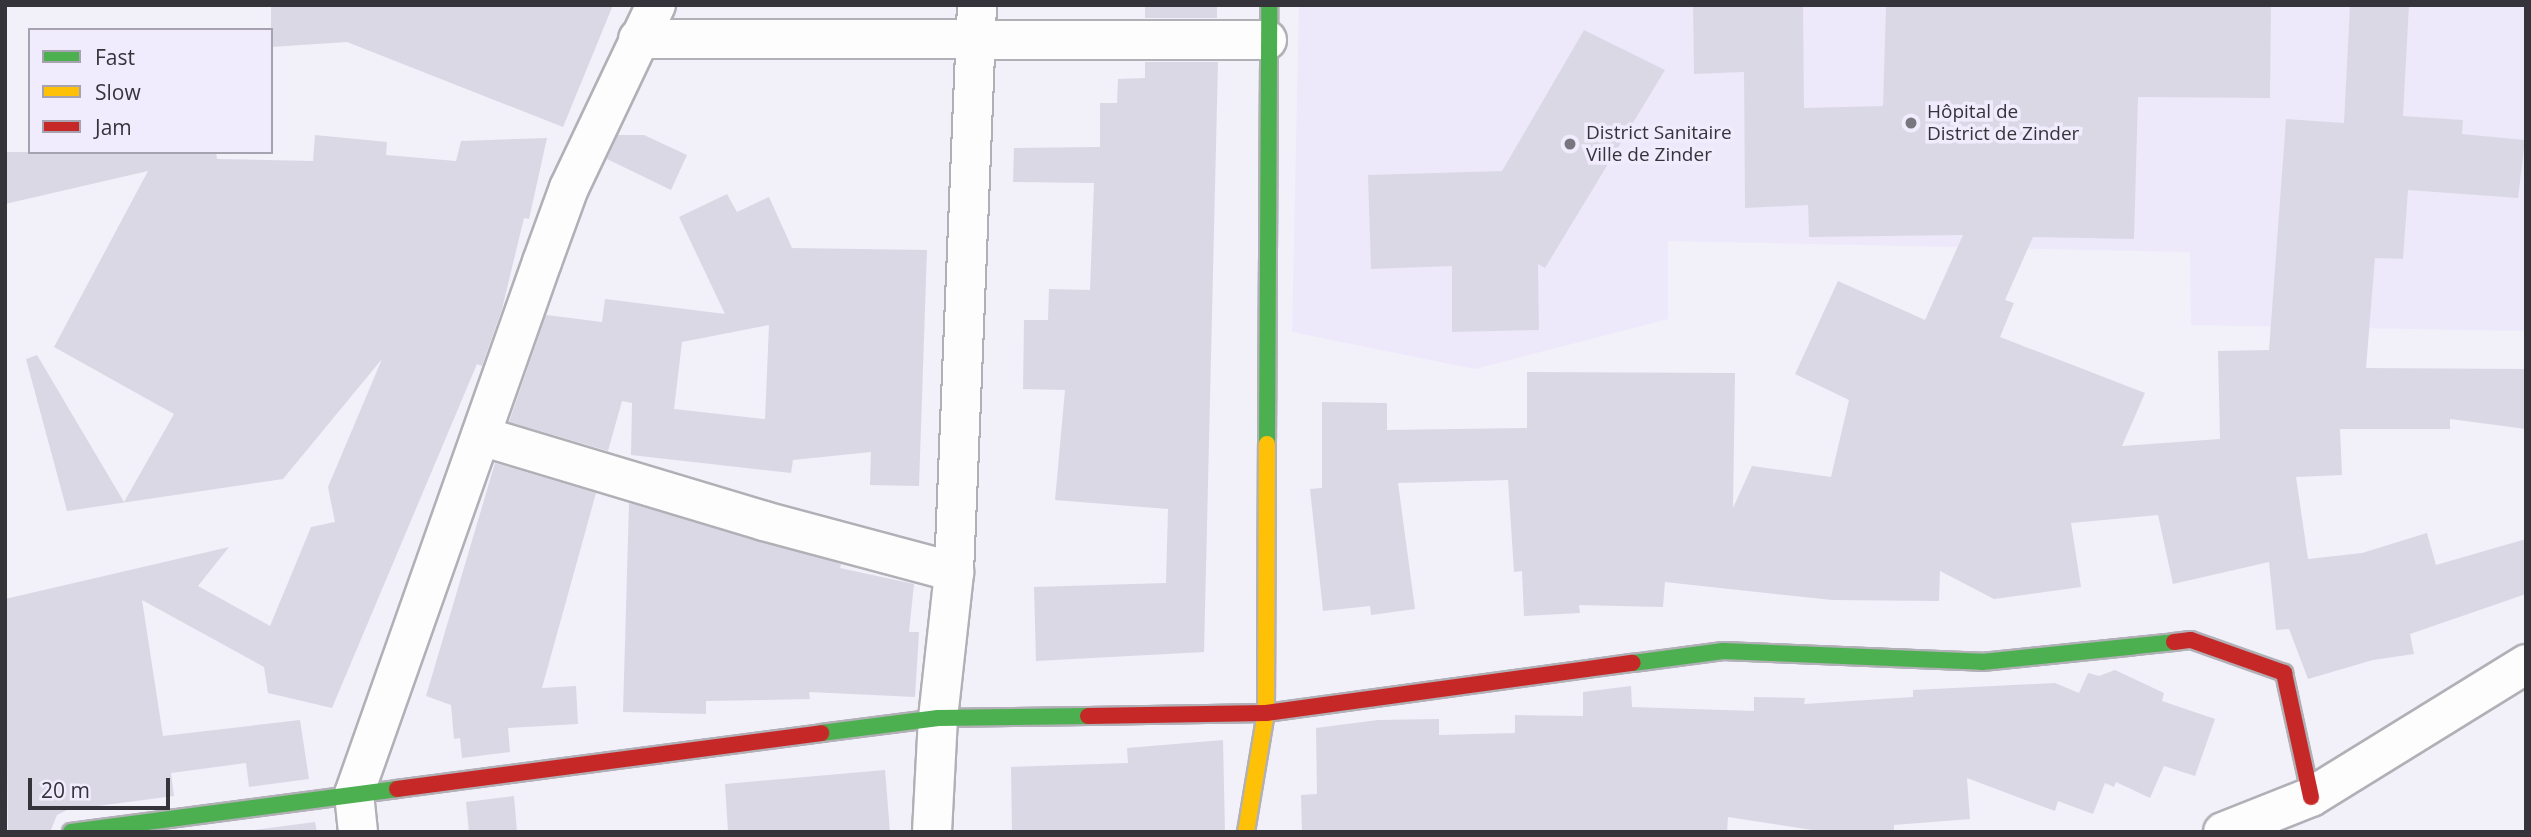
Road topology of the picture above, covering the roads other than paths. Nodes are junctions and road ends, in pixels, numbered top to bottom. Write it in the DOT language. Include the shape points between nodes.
graph roads {
  1 [pos="656,5"];
  2 [pos="977,22"];
  3 [pos="1268,23"];
  4 [pos="638,39"];
  5 [pos="481,436"];
  6 [pos="954,572"];
  7 [pos="2526,664"];
  8 [pos="1266,713"];
  9 [pos="938,718"];
  10 [pos="354,794"];
  11 [pos="2311,797"];
  12 [pos="71,832"];
  13 [pos="358,832"];
  14 [pos="932,832"];
  15 [pos="1246,832"];
  16 [pos="2223,832"];
  1 -- 4 [label="street"];
  2 -- 3 [label="street"];
  2 -- 4 [label="street"];
  2 -- 6 [label="street"];
  3 -- 8 [label="street"];
  4 -- 5 [label="street" via="569,188"];
  5 -- 6 [label="street"];
  5 -- 10 [label="street"];
  6 -- 9 [label="street"];
  7 -- 11 [label="street"];
  8 -- 9 [label="street"];
  8 -- 11 [label="street" via="1723,651 1982,662 2191,640 2284,673"];
  8 -- 15 [label="street"];
  9 -- 10 [label="street"];
  9 -- 14 [label="street"];
  10 -- 12 [label="street"];
  10 -- 13 [label="street"];
  11 -- 16 [label="street"];
}
